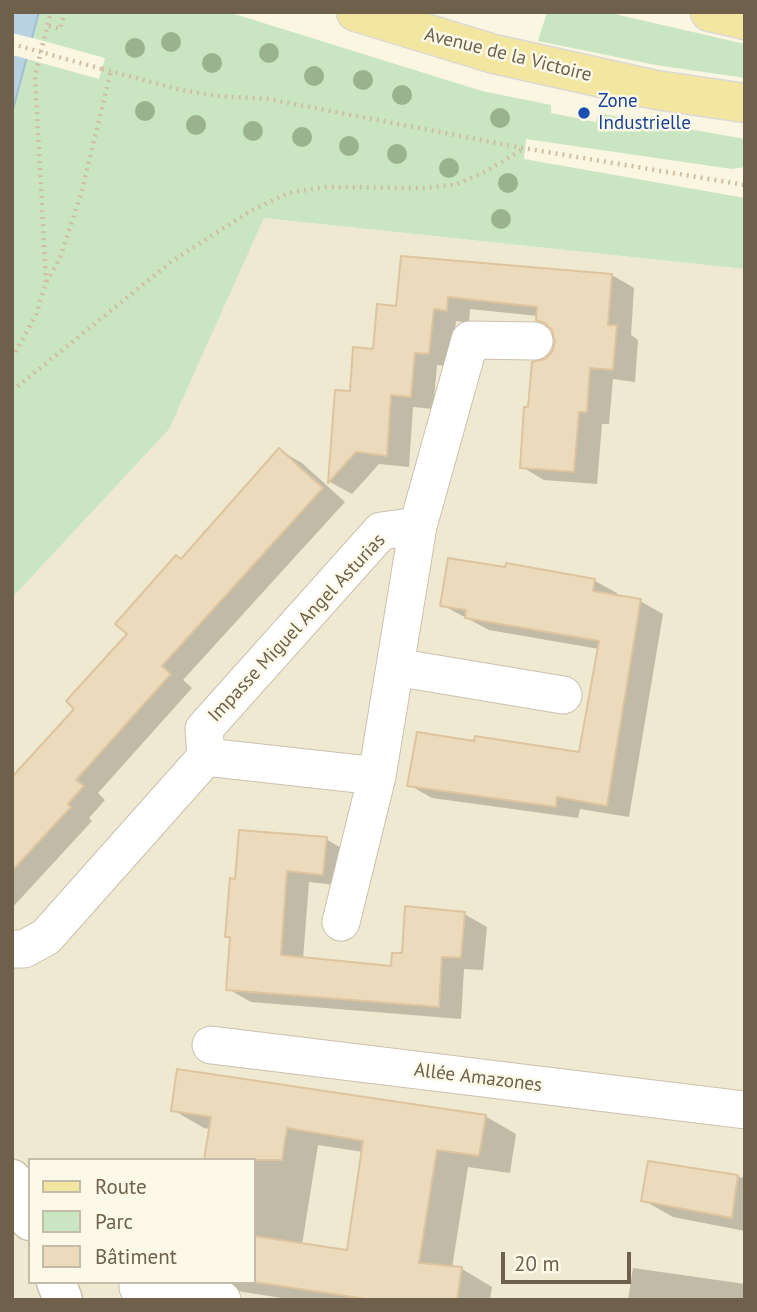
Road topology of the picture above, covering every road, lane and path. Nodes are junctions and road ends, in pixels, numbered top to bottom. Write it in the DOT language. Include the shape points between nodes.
graph roads {
  1 [pos="51,12"];
  2 [pos="65,12"];
  3 [pos="710,12"];
  4 [pos="367,14"];
  5 [pos="745,20"];
  6 [pos="49,26"];
  7 [pos="12,44"];
  8 [pos="111,71"];
  9 [pos="745,103"];
  10 [pos="523,148"];
  11 [pos="745,185"];
  12 [pos="46,283"];
  13 [pos="534,341"];
  14 [pos="12,358"];
  15 [pos="12,391"];
  16 [pos="418,526"];
  17 [pos="395,667"];
  18 [pos="563,695"];
  19 [pos="206,757"];
  20 [pos="377,776"];
  21 [pos="341,922"];
  22 [pos="12,949"];
  23 [pos="211,1045"];
  24 [pos="745,1110"];
  25 [pos="12,1179"];
  26 [pos="28,1216"];
  27 [pos="138,1287"];
  28 [pos="222,1300"];
  1 -- 6 [label="path"];
  2 -- 6 [label="path" via="60,29"];
  3 -- 5 [label="main road"];
  4 -- 9 [label="main road, Avenue de la Victoire" via="494,54 656,90"];
  6 -- 12 [label="path" via="35,75"];
  7 -- 8 [label="path, bridge"];
  8 -- 10 [label="path" via="193,92 268,99"];
  8 -- 12 [label="path" via="82,194 60,258"];
  10 -- 11 [label="path"];
  10 -- 15 [label="path" via="457,184 289,192 172,261"];
  12 -- 14 [label="path" via="36,315"];
  13 -- 16 [label="street, Impasse Miguel Angel Asturias" via="470,340"];
  16 -- 17 [label="street, Impasse Miguel Angel Asturias"];
  16 -- 19 [label="street, Impasse Miguel Angel Asturias" via="381,531 204,729"];
  17 -- 18 [label="street"];
  17 -- 20 [label="street, Impasse Miguel Angel Asturias"];
  19 -- 20 [label="street"];
  19 -- 22 [label="street" via="46,937 24,949"];
  20 -- 21 [label="street, Impasse Miguel Angel Asturias"];
  23 -- 24 [label="street, Allée Amazones"];
  25 -- 26 [label="street"];
  27 -- 28 [label="street"];
}
